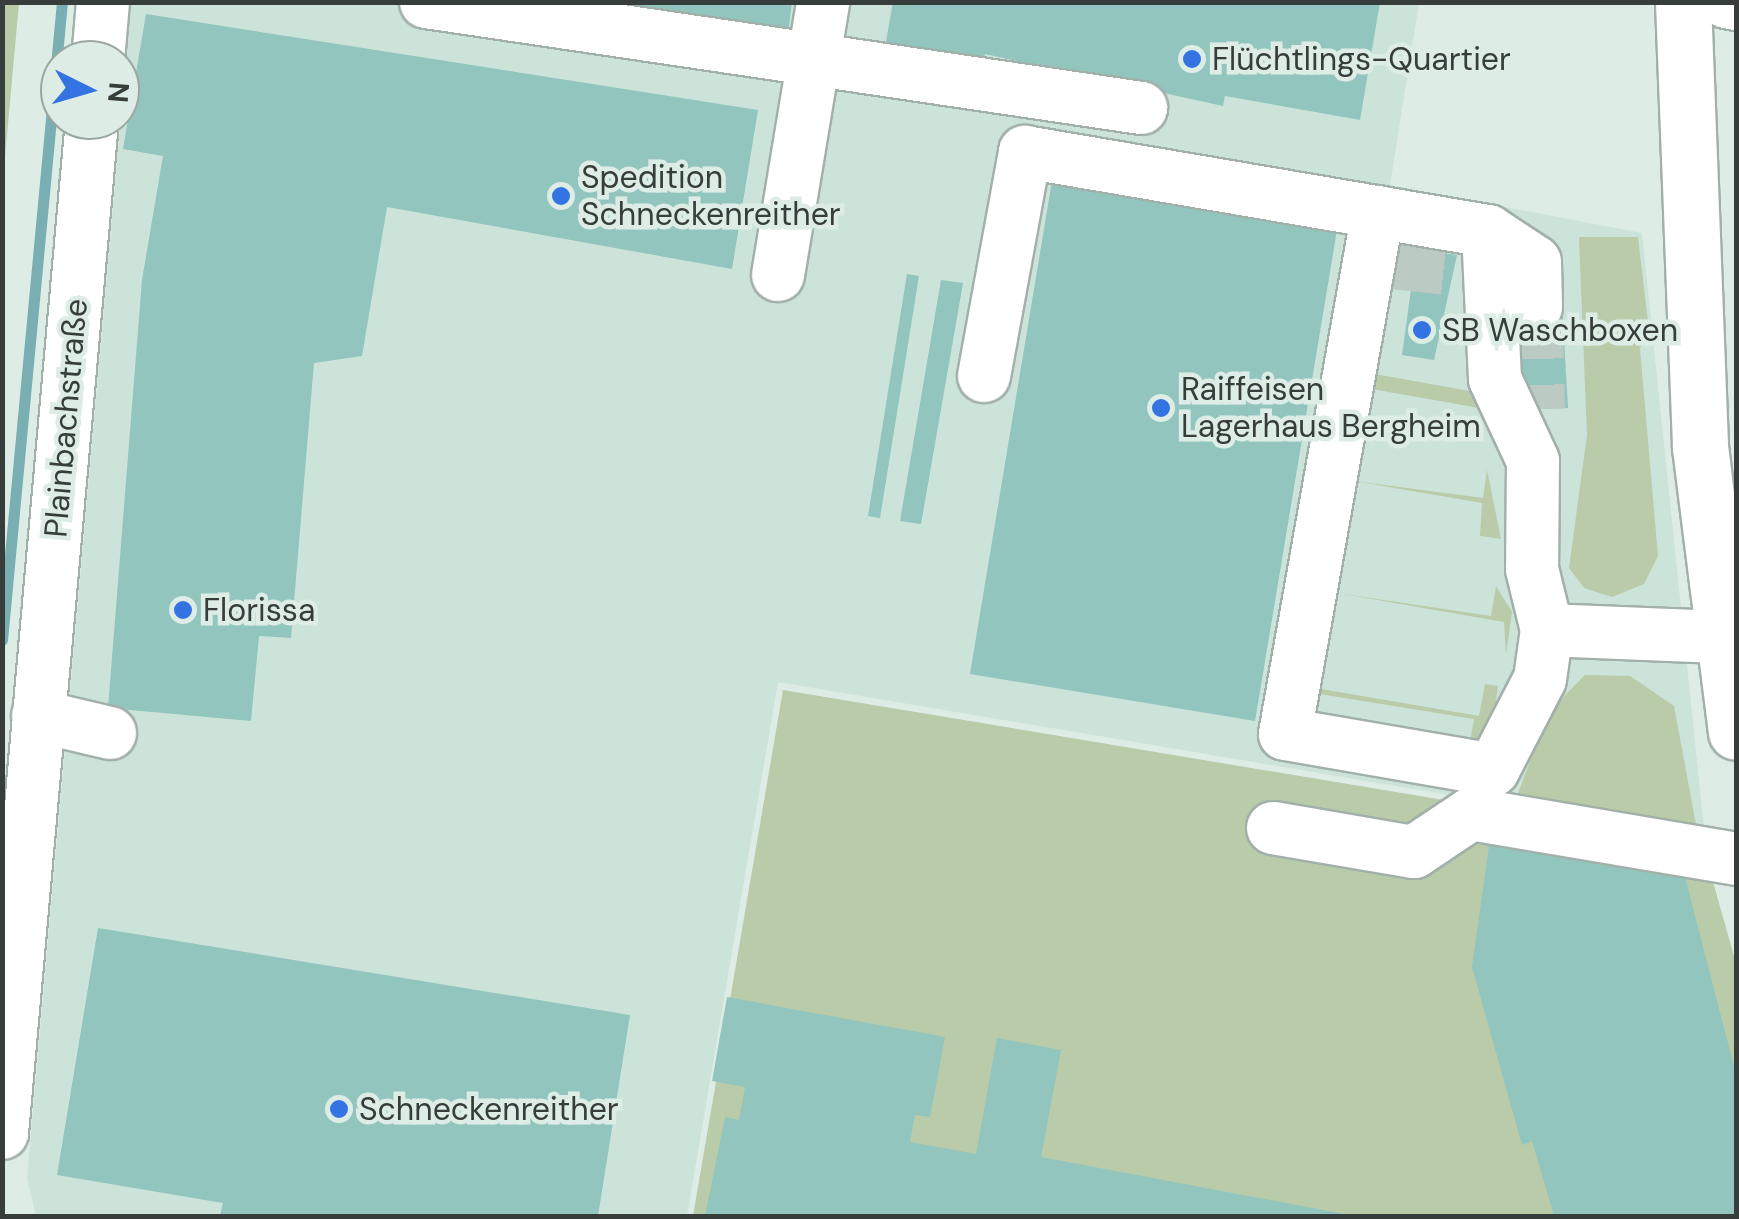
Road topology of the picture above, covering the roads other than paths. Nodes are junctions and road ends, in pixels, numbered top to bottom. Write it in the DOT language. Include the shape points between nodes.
graph roads {
  1 [pos="102,2"];
  2 [pos="426,2"];
  3 [pos="824,2"];
  4 [pos="1684,2"];
  5 [pos="1726,2"];
  6 [pos="1736,4"];
  7 [pos="99,40"];
  8 [pos="816,59"];
  9 [pos="1141,108"];
  10 [pos="90,140"];
  11 [pos="1380,244"];
  12 [pos="1478,259"];
  13 [pos="778,275"];
  14 [pos="1536,307"];
  15 [pos="984,376"];
  16 [pos="1539,409"];
  17 [pos="1533,462"];
  18 [pos="1725,581"];
  19 [pos="1547,630"];
  20 [pos="1719,637"];
  21 [pos="38,716"];
  22 [pos="1736,732"];
  23 [pos="110,733"];
  24 [pos="1274,828"];
  25 [pos="1736,859"];
  26 [pos="2,1132"];
  1 -- 7 [label="street"];
  2 -- 8 [label="street"];
  3 -- 8 [label="street"];
  4 -- 18 [label="main road" via="1686,256"];
  5 -- 6 [label="street"];
  8 -- 9 [label="street"];
  8 -- 13 [label="street"];
  10 -- 21 [label="street, Plainbachstraße"];
  11 -- 12 [label="street"];
  11 -- 15 [label="street" via="1024,152"];
  11 -- 19 [label="street" via="1286,734 1494,770 1540,680"];
  12 -- 14 [label="street" via="1534,262"];
  12 -- 17 [label="street" via="1494,379"];
  16 -- 17 [label="street"];
  17 -- 19 [label="street" via="1532,568"];
  18 -- 20 [label="main road"];
  19 -- 20 [label="street"];
  20 -- 22 [label="main road"];
  21 -- 23 [label="street"];
  21 -- 26 [label="street, Plainbachstraße"];
  24 -- 25 [label="street" via="1414,852 1472,814"];
}
